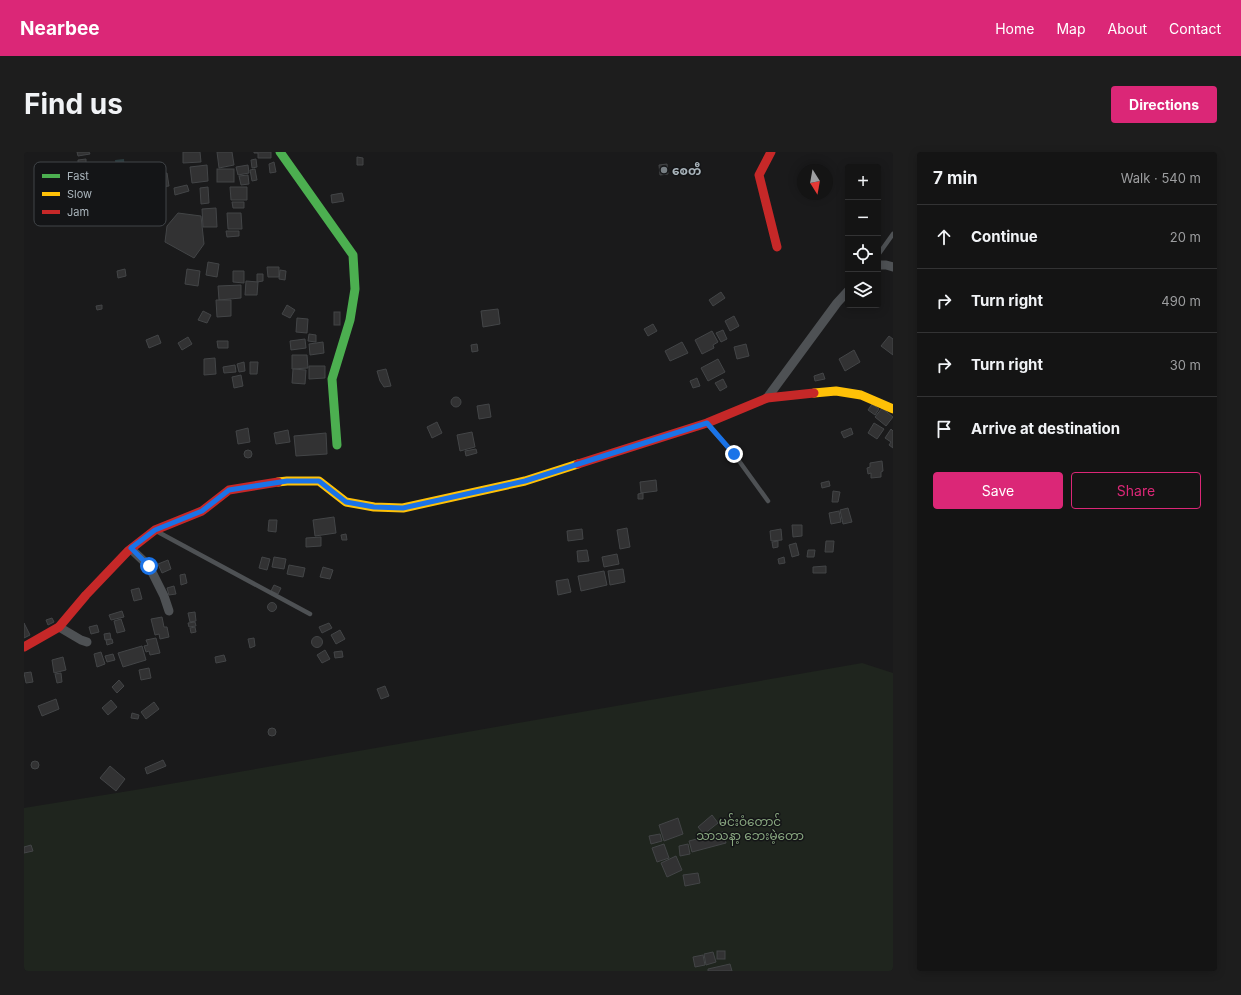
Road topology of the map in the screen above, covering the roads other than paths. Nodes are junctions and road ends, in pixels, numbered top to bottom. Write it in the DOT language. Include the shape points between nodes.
graph roads {
  1 [pos="280,152"];
  2 [pos="771,152"];
  3 [pos="893,234"];
  4 [pos="777,247"];
  5 [pos="881,251"];
  6 [pos="881,265"];
  7 [pos="893,267"];
  8 [pos="845,294"];
  9 [pos="767,398"];
  10 [pos="893,409"];
  11 [pos="707,423"];
  12 [pos="337,445"];
  13 [pos="768,501"];
  14 [pos="155,530"];
  15 [pos="131,548"];
  16 [pos="169,612"];
  17 [pos="310,614"];
  18 [pos="59,627"];
  19 [pos="87,642"];
  20 [pos="24,647"];
  1 -- 12 [label="street" via="353,255 355,289 350,320 332,379"];
  2 -- 4 [label="street" via="759,175"];
  3 -- 5 [label="lane"];
  6 -- 7 [label="street"];
  8 -- 9 [label="street"];
  9 -- 10 [label="street" via="836,391 861,394"];
  9 -- 11 [label="street"];
  11 -- 13 [label="lane" via="734,454"];
  11 -- 14 [label="street" via="525,481 403,508 374,507 346,502 319,481 287,481 229,490 202,511"];
  14 -- 15 [label="street"];
  14 -- 17 [label="lane"];
  15 -- 16 [label="street" via="149,566"];
  15 -- 18 [label="street"];
  18 -- 19 [label="street"];
  18 -- 20 [label="street"];
}
